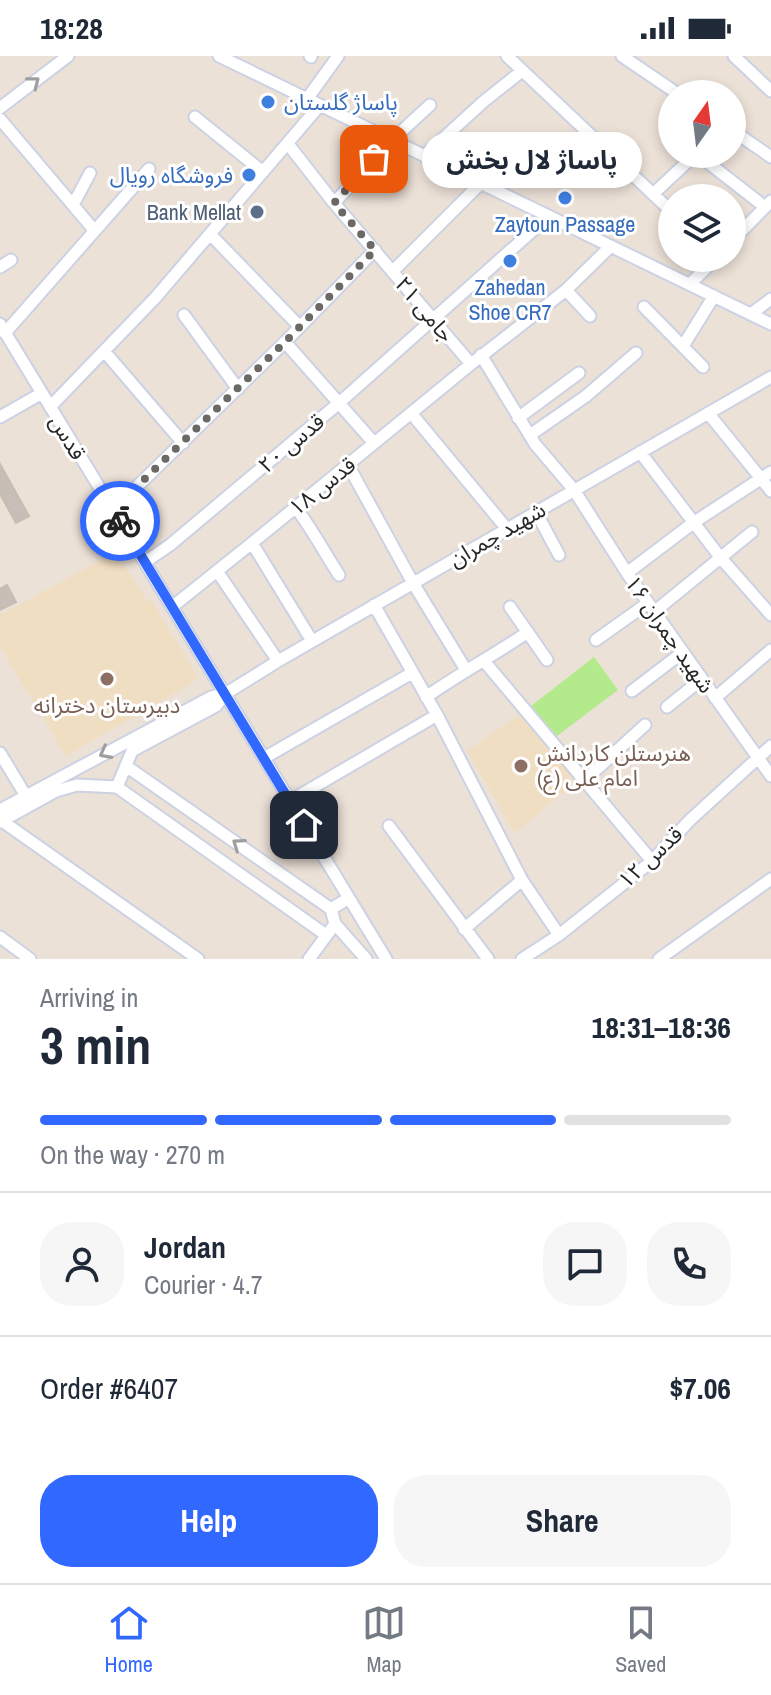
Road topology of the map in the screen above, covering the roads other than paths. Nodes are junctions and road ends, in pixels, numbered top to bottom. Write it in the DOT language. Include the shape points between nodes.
graph roads {
  1 [pos="68,56"];
  2 [pos="219,56"];
  3 [pos="338,56"];
  4 [pos="507,56"];
  5 [pos="622,56"];
  6 [pos="734,56"];
  7 [pos="522,71"];
  8 [pos="658,80"];
  9 [pos="771,91"];
  10 [pos="307,99"];
  11 [pos="320,105"];
  12 [pos="430,105"];
  13 [pos="0,108"];
  14 [pos="195,117"];
  15 [pos="0,119"];
  16 [pos="392,140"];
  17 [pos="746,140"];
  18 [pos="288,144"];
  19 [pos="424,156"];
  20 [pos="771,157"];
  21 [pos="681,168"];
  22 [pos="716,168"];
  23 [pos="149,169"];
  24 [pos="263,172"];
  25 [pos="90,173"];
  26 [pos="481,183"];
  27 [pos="653,194"];
  28 [pos="658,199"];
  29 [pos="334,203"];
  30 [pos="768,204"];
  31 [pos="73,205"];
  32 [pos="549,216"];
  33 [pos="746,227"];
  34 [pos="94,230"];
  35 [pos="210,234"];
  36 [pos="611,246"];
  37 [pos="375,250"];
  38 [pos="11,260"];
  39 [pos="0,267"];
  40 [pos="393,271"];
  41 [pos="702,272"];
  42 [pos="690,284"];
  43 [pos="566,290"];
  44 [pos="714,296"];
  45 [pos="771,299"];
  46 [pos="644,307"];
  47 [pos="751,314"];
  48 [pos="184,315"];
  49 [pos="590,316"];
  50 [pos="434,318"];
  51 [pos="771,324"];
  52 [pos="300,327"];
  53 [pos="2,328"];
  54 [pos="285,342"];
  55 [pos="683,346"];
  56 [pos="104,351"];
  57 [pos="636,353"];
  58 [pos="481,355"];
  59 [pos="471,364"];
  60 [pos="703,367"];
  61 [pos="579,373"];
  62 [pos="771,377"];
  63 [pos="238,389"];
  64 [pos="42,393"];
  65 [pos="339,403"];
  66 [pos="50,407"];
  67 [pos="411,413"];
  68 [pos="708,413"];
  69 [pos="0,417"];
  70 [pos="518,418"];
  71 [pos="530,435"];
  72 [pos="183,443"];
  73 [pos="374,443"];
  74 [pos="640,452"];
  75 [pos="348,465"];
  76 [pos="766,475"];
  77 [pos="574,490"];
  78 [pos="771,491"];
  79 [pos="296,508"];
  80 [pos="113,510"];
  81 [pos="536,512"];
  82 [pos="693,523"];
  83 [pos="507,529"];
  84 [pos="752,532"];
  85 [pos="252,543"];
  86 [pos="559,555"];
  87 [pos="720,557"];
  88 [pos="145,562"];
  89 [pos="217,571"];
  90 [pos="627,573"];
  91 [pos="339,575"];
  92 [pos="413,583"];
  93 [pos="374,605"];
  94 [pos="172,607"];
  95 [pos="510,607"];
  96 [pos="651,607"];
  97 [pos="771,615"];
  98 [pos="528,632"];
  99 [pos="596,640"];
  100 [pos="312,641"];
  101 [pos="771,650"];
  102 [pos="683,652"];
  103 [pos="547,660"];
  104 [pos="278,661"];
  105 [pos="484,661"];
  106 [pos="466,670"];
  107 [pos="412,673"];
  108 [pos="702,679"];
  109 [pos="632,691"];
  110 [pos="225,694"];
  111 [pos="426,697"];
  112 [pos="715,698"];
  113 [pos="667,707"];
  114 [pos="437,715"];
  115 [pos="645,725"];
  116 [pos="771,746"];
  117 [pos="0,753"];
  118 [pos="264,758"];
  119 [pos="758,758"];
  120 [pos="126,766"];
  121 [pos="771,776"];
  122 [pos="585,780"];
  123 [pos="117,787"];
  124 [pos="26,796"];
  125 [pos="290,801"];
  126 [pos="1,818"];
  127 [pos="389,826"];
  128 [pos="652,861"];
  129 [pos="771,879"];
  130 [pos="522,880"];
  131 [pos="349,898"];
  132 [pos="331,909"];
  133 [pos="335,924"];
  134 [pos="464,929"];
  135 [pos="326,935"];
  136 [pos="559,935"];
  137 [pos="0,937"];
  138 [pos="30,959"];
  139 [pos="198,959"];
  140 [pos="309,959"];
  141 [pos="366,959"];
  142 [pos="386,959"];
  143 [pos="488,959"];
  144 [pos="522,959"];
  145 [pos="659,959"];
  13 -- 1 [label="street, one-way"];
  2 -- 10 [label="street"];
  3 -- 10 [label="street"];
  4 -- 7 [label="street"];
  5 -- 8 [label="street"];
  6 -- 9 [label="street"];
  7 -- 19 [label="street"];
  7 -- 27 [label="street"];
  10 -- 11 [label="street"];
  11 -- 16 [label="street"];
  11 -- 18 [label="street"];
  12 -- 16 [label="street"];
  14 -- 24 [label="street"];
  15 -- 31 [label="street"];
  16 -- 19 [label="street"];
  16 -- 29 [label="street"];
  17 -- 20 [label="street"];
  18 -- 24 [label="street"];
  18 -- 29 [label="street, جامی ۲۱"];
  19 -- 26 [label="street"];
  21 -- 27 [label="street"];
  22 -- 30 [label="street"];
  23 -- 34 [label="street"];
  24 -- 35 [label="street"];
  25 -- 31 [label="street"];
  26 -- 32 [label="street"];
  26 -- 40 [label="street"];
  27 -- 28 [label="street"];
  29 -- 37 [label="street, جامی ۲۱"];
  30 -- 33 [label="street"];
  31 -- 34 [label="street"];
  32 -- 36 [label="street"];
  32 -- 50 [label="street, قدس ۲۰"];
  34 -- 53 [label="street"];
  35 -- 52 [label="street"];
  35 -- 56 [label="street"];
  36 -- 42 [label="street"];
  36 -- 43 [label="street, قدس ۱۸"];
  37 -- 40 [label="street, جامی ۲۱"];
  37 -- 52 [label="street"];
  38 -- 39 [label="street"];
  40 -- 50 [label="street, جامی ۲۱"];
  41 -- 42 [label="street"];
  42 -- 44 [label="street"];
  43 -- 49 [label="street"];
  43 -- 58 [label="street, قدس ۱۸"];
  44 -- 47 [label="street"];
  44 -- 55 [label="street"];
  45 -- 47 [label="street"];
  46 -- 55 [label="street"];
  47 -- 51 [label="street"];
  48 -- 63 [label="street"];
  50 -- 59 [label="street, جامی ۲۱"];
  50 -- 65 [label="street, قدس ۲۰"];
  52 -- 54 [label="street"];
  53 -- 64 [label="street, قدس"];
  54 -- 63 [label="street"];
  54 -- 65 [label="street"];
  55 -- 60 [label="street"];
  56 -- 66 [label="street"];
  56 -- 72 [label="street"];
  57 -- 71 [label="street"];
  58 -- 59 [label="street, قدس ۱۸"];
  58 -- 70 [label="street, شهید چمران ۱۶"];
  59 -- 67 [label="street, قدس ۱۸"];
  61 -- 70 [label="street"];
  62 -- 68 [label="street, شهید چمران"];
  63 -- 72 [label="street"];
  64 -- 66 [label="street, قدس"];
  64 -- 69 [label="street"];
  65 -- 73 [label="street"];
  65 -- 88 [label="street, قدس ۲۰"];
  66 -- 80 [label="street, قدس"];
  67 -- 73 [label="street, قدس ۱۸"];
  67 -- 83 [label="street"];
  68 -- 74 [label="street, شهید چمران"];
  68 -- 76 [label="street"];
  70 -- 71 [label="street, شهید چمران ۱۶"];
  71 -- 77 [label="street, شهید چمران ۱۶"];
  72 -- 80 [label="street"];
  73 -- 75 [label="street, قدس ۱۸"];
  74 -- 77 [label="street, شهید چمران"];
  74 -- 82 [label="street"];
  75 -- 79 [label="street, قدس ۱۸"];
  75 -- 92 [label="street"];
  76 -- 78 [label="street"];
  76 -- 82 [label="street"];
  77 -- 81 [label="street, شهید چمران"];
  77 -- 90 [label="street, شهید چمران ۱۶"];
  79 -- 85 [label="street, قدس ۱۸"];
  79 -- 91 [label="street"];
  80 -- 88 [label="street, قدس"];
  81 -- 83 [label="street, شهید چمران"];
  81 -- 86 [label="street"];
  82 -- 87 [label="street"];
  82 -- 90 [label="street"];
  83 -- 92 [label="street, شهید چمران"];
  84 -- 87 [label="street"];
  85 -- 89 [label="street, قدس ۱۸"];
  85 -- 100 [label="street"];
  87 -- 96 [label="street"];
  87 -- 97 [label="street"];
  88 -- 94 [label="street, قدس"];
  89 -- 94 [label="street, قدس ۱۸"];
  89 -- 104 [label="street"];
  90 -- 96 [label="street, شهید چمران ۱۶"];
  92 -- 93 [label="street, شهید چمران"];
  92 -- 106 [label="street"];
  93 -- 100 [label="street, شهید چمران"];
  93 -- 107 [label="street"];
  94 -- 110 [label="street, قدس"];
  95 -- 98 [label="street"];
  96 -- 99 [label="street"];
  96 -- 102 [label="street, شهید چمران ۱۶"];
  98 -- 103 [label="street"];
  98 -- 105 [label="street"];
  100 -- 104 [label="street, شهید چمران"];
  101 -- 112 [label="street"];
  102 -- 108 [label="street, شهید چمران ۱۶"];
  102 -- 109 [label="street"];
  104 -- 110 [label="street, شهید چمران"];
  105 -- 106 [label="street"];
  105 -- 122 [label="street"];
  106 -- 111 [label="street"];
  107 -- 111 [label="street"];
  107 -- 118 [label="street"];
  108 -- 112 [label="street, شهید چمران ۱۶"];
  108 -- 113 [label="street"];
  110 -- 118 [label="street, قدس"];
  110 -- 120 [label="street, شهید چمران" via="216,706 132,751"];
  110 -- 124 [label="street, شهید چمران, one-way"];
  111 -- 114 [label="street"];
  112 -- 119 [label="street, شهید چمران ۱۶"];
  114 -- 125 [label="street"];
  114 -- 130 [label="street"];
  115 -- 122 [label="street"];
  116 -- 119 [label="street, قدس ۱۲"];
  117 -- 124 [label="street"];
  118 -- 125 [label="street, قدس"];
  119 -- 121 [label="street, شهید چمران ۱۶"];
  119 -- 128 [label="street, قدس ۱۲"];
  120 -- 123 [label="street, شهید چمران"];
  132 -- 120 [label="street, one-way"];
  122 -- 128 [label="street"];
  123 -- 126 [label="street" via="77,785"];
  123 -- 135 [label="street"];
  124 -- 126 [label="street, شهید چمران"];
  125 -- 131 [label="street, قدس"];
  126 -- 139 [label="street"];
  127 -- 134 [label="street"];
  128 -- 136 [label="street, قدس ۱۲"];
  129 -- 145 [label="street"];
  130 -- 134 [label="street"];
  130 -- 136 [label="street"];
  131 -- 132 [label="street"];
  131 -- 142 [label="street, قدس"];
  132 -- 133 [label="street"];
  133 -- 135 [label="street"];
  133 -- 141 [label="street"];
  134 -- 143 [label="street"];
  135 -- 140 [label="street"];
  136 -- 144 [label="street, قدس ۱۲"];
  137 -- 138 [label="street"];
}
